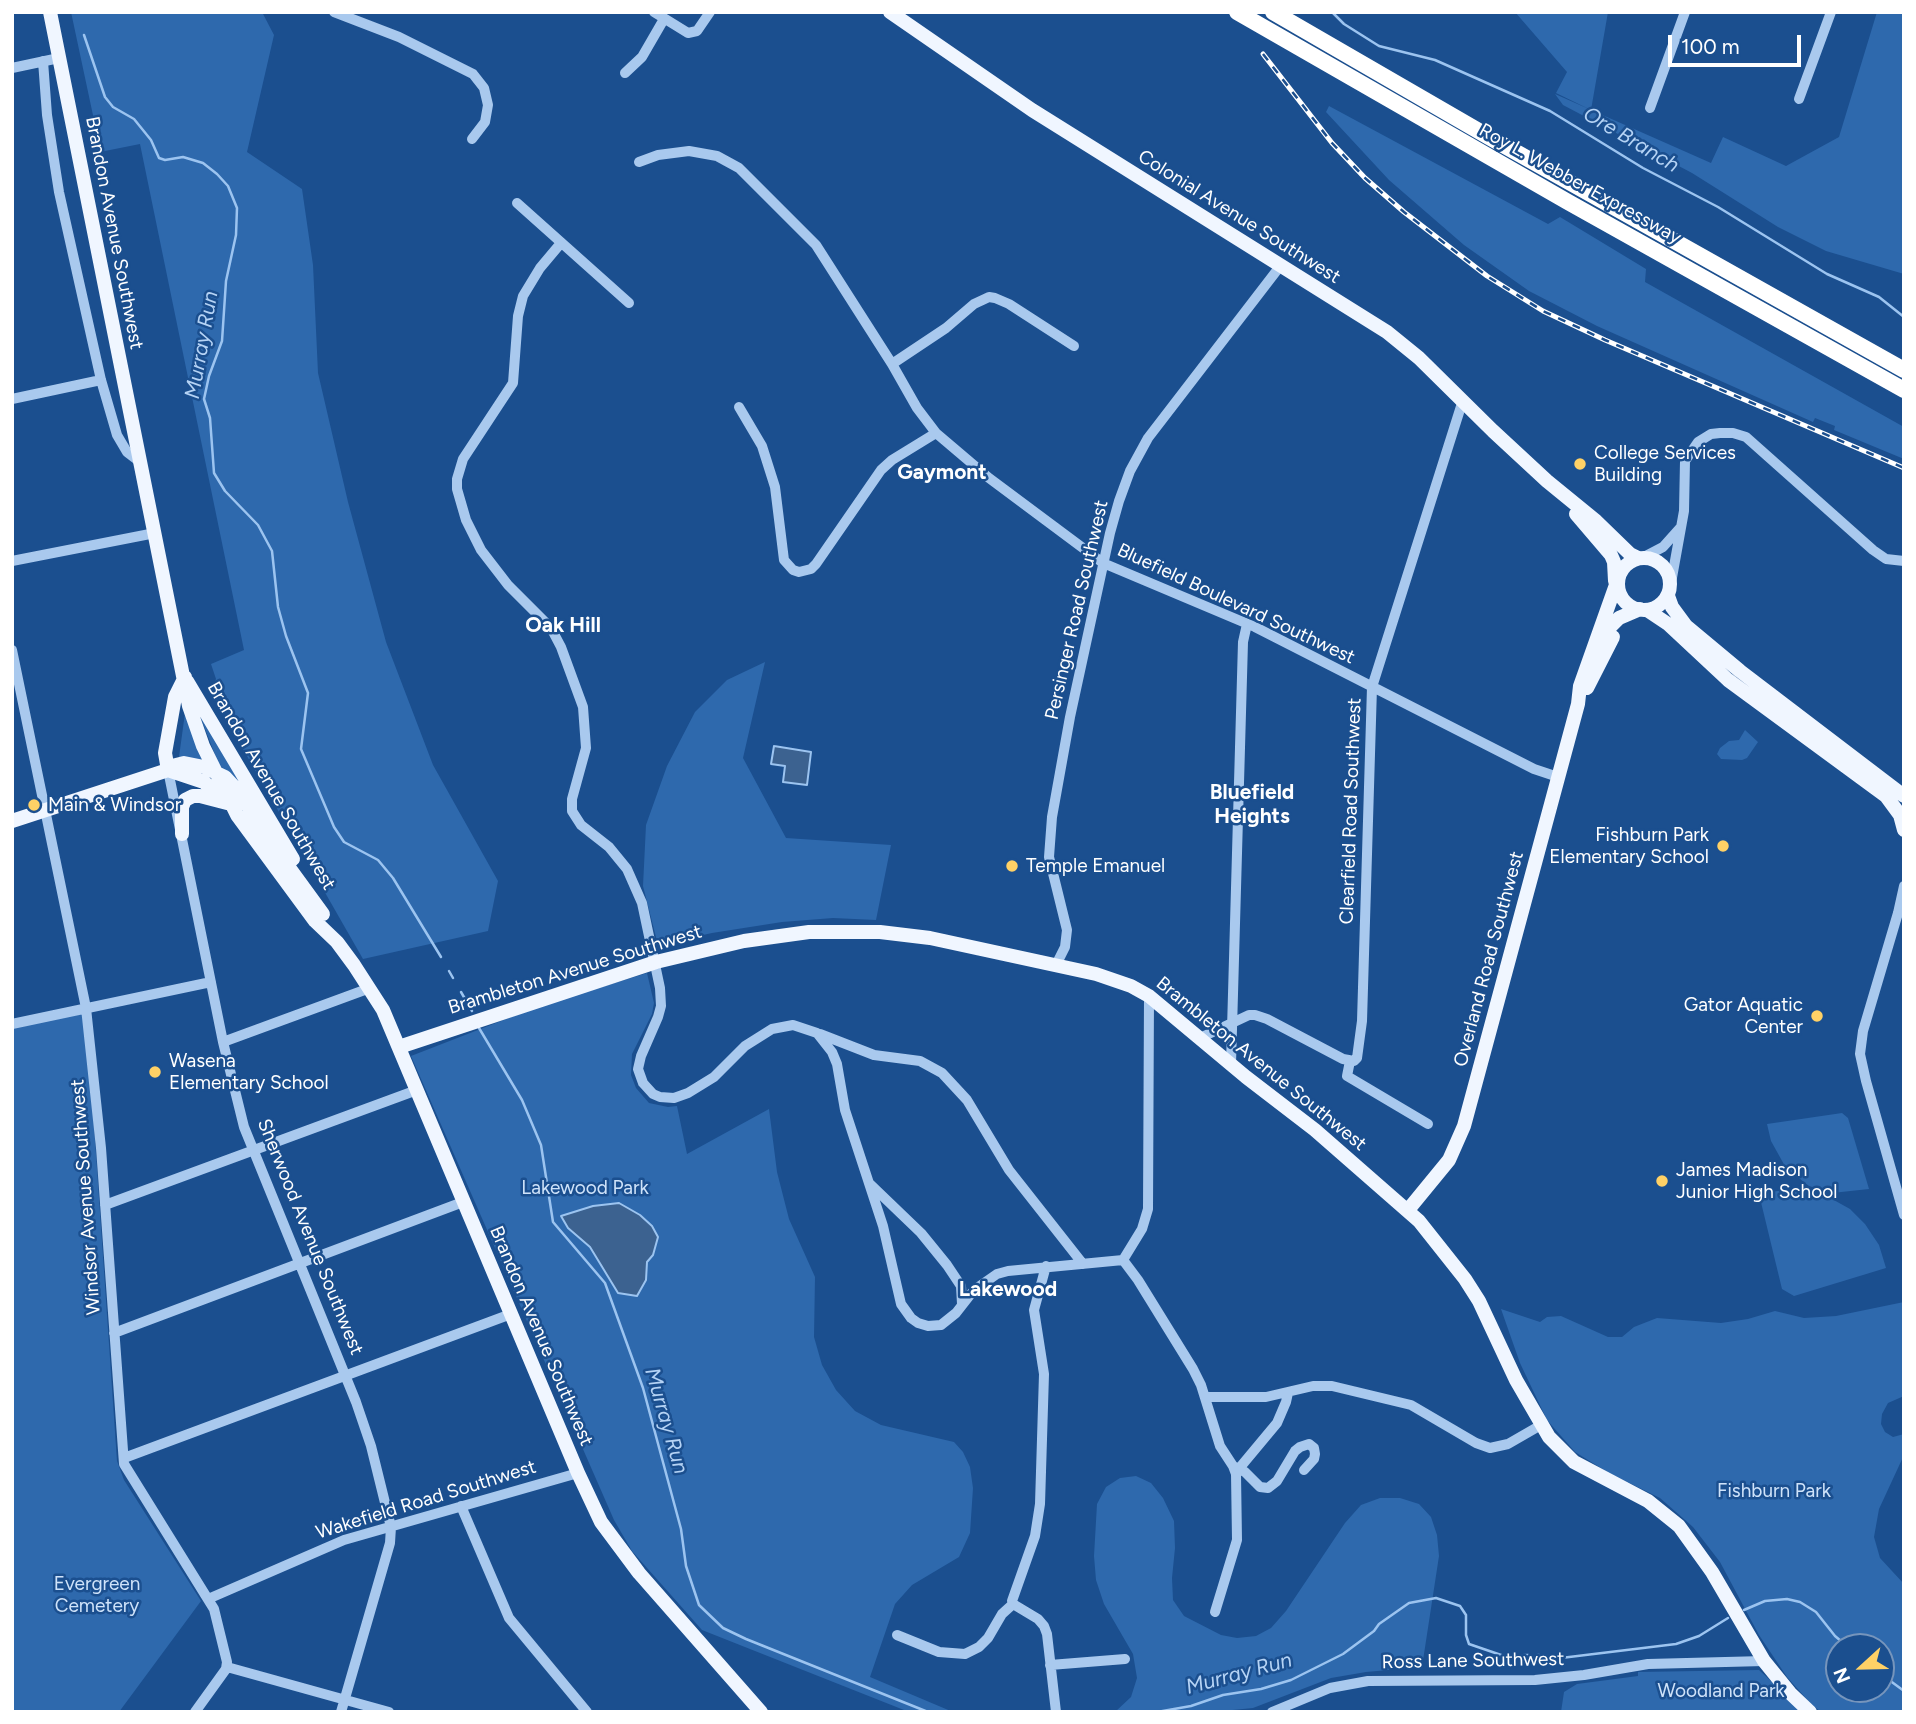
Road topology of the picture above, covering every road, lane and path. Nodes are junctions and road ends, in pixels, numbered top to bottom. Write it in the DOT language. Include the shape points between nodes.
graph roads {
  1 [pos="50,12"];
  2 [pos="334,12"];
  3 [pos="710,12"];
  4 [pos="1237,12"];
  5 [pos="1273,12"];
  6 [pos="1685,12"];
  7 [pos="1831,12"];
  8 [pos="893,13"];
  9 [pos="659,15"];
  10 [pos="59,58"];
  11 [pos="43,61"];
  12 [pos="12,68"];
  13 [pos="625,72"];
  14 [pos="1799,99"];
  15 [pos="1650,108"];
  16 [pos="472,139"];
  17 [pos="639,162"];
  18 [pos="517,203"];
  19 [pos="561,243"];
  20 [pos="1281,265"];
  21 [pos="629,303"];
  22 [pos="1074,346"];
  23 [pos="892,363"];
  24 [pos="1904,370"];
  25 [pos="101,380"];
  26 [pos="1904,390"];
  27 [pos="12,398"];
  28 [pos="1463,400"];
  29 [pos="739,407"];
  30 [pos="936,433"];
  31 [pos="140,462"];
  32 [pos="1547,481"];
  33 [pos="1682,526"];
  34 [pos="155,533"];
  35 [pos="1640,558"];
  36 [pos="12,561"];
  37 [pos="1904,561"];
  38 [pos="1103,563"];
  39 [pos="1618,581"];
  40 [pos="1671,583"];
  41 [pos="1649,612"];
  42 [pos="1247,624"];
  43 [pos="1699,635"];
  44 [pos="12,650"];
  45 [pos="185,677"];
  46 [pos="1373,687"];
  47 [pos="1587,688"];
  48 [pos="1578,704"];
  49 [pos="168,770"];
  50 [pos="214,771"];
  51 [pos="1558,777"];
  52 [pos="1904,796"];
  53 [pos="227,803"];
  54 [pos="46,810"];
  55 [pos="1902,810"];
  56 [pos="237,815"];
  57 [pos="12,821"];
  58 [pos="1904,830"];
  59 [pos="182,834"];
  60 [pos="1904,886"];
  61 [pos="323,914"];
  62 [pos="337,942"];
  63 [pos="656,962"];
  64 [pos="1056,965"];
  65 [pos="211,982"];
  66 [pos="370,988"];
  67 [pos="1149,996"];
  68 [pos="86,1008"];
  69 [pos="1231,1023"];
  70 [pos="12,1024"];
  71 [pos="817,1033"];
  72 [pos="1200,1038"];
  73 [pos="223,1042"];
  74 [pos="399,1046"];
  75 [pos="1350,1061"];
  76 [pos="1231,1064"];
  77 [pos="417,1090"];
  78 [pos="1428,1124"];
  79 [pos="252,1152"];
  80 [pos="869,1183"];
  81 [pos="463,1202"];
  82 [pos="105,1205"];
  83 [pos="1408,1210"];
  84 [pos="1904,1215"];
  85 [pos="1123,1261"];
  86 [pos="299,1264"];
  87 [pos="1083,1264"];
  88 [pos="1046,1266"];
  89 [pos="962,1304"];
  90 [pos="511,1314"];
  91 [pos="114,1333"];
  92 [pos="345,1375"];
  93 [pos="1287,1393"];
  94 [pos="1205,1397"];
  95 [pos="1541,1425"];
  96 [pos="124,1458"];
  97 [pos="1236,1469"];
  98 [pos="1304,1471"];
  99 [pos="578,1473"];
  100 [pos="461,1506"];
  101 [pos="391,1527"];
  102 [pos="208,1599"];
  103 [pos="1013,1604"];
  104 [pos="1215,1612"];
  105 [pos="897,1635"];
  106 [pos="1125,1659"];
  107 [pos="1764,1661"];
  108 [pos="1050,1665"];
  109 [pos="227,1667"];
  110 [pos="345,1699"];
  111 [pos="195,1712"];
  112 [pos="341,1712"];
  113 [pos="388,1712"];
  114 [pos="587,1712"];
  115 [pos="761,1712"];
  116 [pos="1056,1712"];
  117 [pos="1272,1712"];
  118 [pos="1810,1712"];
  1 -- 10 [label="main road, Brandon Avenue Southwest"];
  2 -- 16 [label="street" via="399,37 473,74 484,88 488,105 485,122"];
  3 -- 9 [label="street" via="693,33"];
  4 -- 26 [label="highway, Roy L. Webber Expressway"];
  5 -- 24 [label="highway, Roy L. Webber Expressway"];
  6 -- 15 [label="street"];
  7 -- 14 [label="street"];
  8 -- 20 [label="main road, Colonial Avenue Southwest" via="1032,110"];
  9 -- 13 [label="street" via="642,57"];
  10 -- 11 [label="street"];
  10 -- 31 [label="main road, Brandon Avenue Southwest"];
  11 -- 12 [label="street"];
  11 -- 25 [label="street, Brandon Avenue Southwest" via="59,192"];
  17 -- 23 [label="street, Bluefield Boulevard Southwest" via="690,151 717,156 739,168 816,244"];
  18 -- 19 [label="street"];
  19 -- 21 [label="street"];
  19 -- 63 [label="street" via="523,296 513,383 463,459 457,489 481,550 551,628 561,648 583,708 587,738 572,811 627,869 642,903"];
  20 -- 28 [label="main road, Colonial Avenue Southwest" via="1387,331"];
  20 -- 38 [label="street, Persinger Road Southwest" via="1137,456 1119,501"];
  22 -- 23 [label="street" via="1009,304 989,298"];
  23 -- 30 [label="street, Bluefield Boulevard Southwest"];
  25 -- 27 [label="street"];
  25 -- 31 [label="street, Brandon Avenue Southwest" via="117,435"];
  28 -- 32 [label="main road, Colonial Avenue Southwest"];
  28 -- 46 [label="street, Clearfield Road Southwest"];
  29 -- 30 [label="street" via="769,465 780,510 784,560 793,570 805,571 816,564 881,470"];
  30 -- 38 [label="street, Bluefield Boulevard Southwest"];
  31 -- 34 [label="main road, Brandon Avenue Southwest"];
  32 -- 35 [label="main road, Colonial Avenue Southwest"];
  32 -- 39 [label="main road, Colonial Avenue Southwest" via="1611,555"];
  33 -- 35 [label="street" via="1663,547"];
  33 -- 37 [label="street" via="1685,461 1707,436 1733,433 1757,446 1880,555"];
  33 -- 40 [label="street"];
  34 -- 36 [label="street"];
  34 -- 45 [label="main road, Brandon Avenue Southwest"];
  35 -- 39 [label="main road" via="1627,564"];
  35 -- 40 [label="main road" via="1659,562"];
  38 -- 42 [label="street, Bluefield Boulevard Southwest"];
  38 -- 64 [label="street, Persinger Road Southwest" via="1052,817 1049,857 1067,930"];
  39 -- 41 [label="main road" via="1625,600"];
  39 -- 48 [label="main road, Overland Road Southwest" via="1586,666"];
  40 -- 41 [label="main road" via="1658,606"];
  40 -- 43 [label="main road" via="1679,606"];
  40 -- 43 [label="main road" via="1677,616"];
  41 -- 47 [label="main road" via="1616,633"];
  41 -- 47 [label="main road, Overland Road Southwest" via="1628,612 1611,626"];
  41 -- 55 [label="main road" via="1728,680"];
  42 -- 46 [label="street, Bluefield Boulevard Southwest"];
  42 -- 69 [label="street"];
  43 -- 52 [label="main road"];
  44 -- 54 [label="street, Windsor Avenue Southwest"];
  45 -- 49 [label="main road, Sherwood Avenue Southwest" via="175,753"];
  45 -- 50 [label="main road, Brandon Avenue Southwest" via="194,723"];
  45 -- 61 [label="main road, Brandon Avenue Southwest"];
  46 -- 51 [label="street, Bluefield Boulevard Southwest"];
  46 -- 75 [label="street, Clearfield Road Southwest" via="1363,984 1357,1058"];
  47 -- 48 [label="main road, Overland Road Southwest"];
  48 -- 51 [label="main road, Overland Road Southwest"];
  49 -- 50 [label="main road, Brandon Avenue Southwest" via="184,763"];
  49 -- 53 [label="main road" via="204,782"];
  49 -- 54 [label="main road, Brandon Avenue Southwest"];
  49 -- 59 [label="street, Sherwood Avenue Southwest"];
  50 -- 56 [label="main road, Brandon Avenue Southwest"];
  50 -- 61 [label="main road, Brandon Avenue Southwest" via="241,794"];
  51 -- 83 [label="main road, Overland Road Southwest" via="1464,1126 1449,1160"];
  53 -- 56 [label="main road"];
  53 -- 59 [label="main road" via="200,796 185,800"];
  54 -- 57 [label="main road, Brandon Avenue Southwest"];
  54 -- 68 [label="street, Windsor Avenue Southwest"];
  55 -- 58 [label="main road"];
  56 -- 62 [label="main road, Brandon Avenue Southwest" via="315,921"];
  59 -- 65 [label="street, Sherwood Avenue Southwest"];
  60 -- 84 [label="street" via="1860,1054"];
  61 -- 62 [label="main road, Brandon Avenue Southwest"];
  62 -- 66 [label="main road, Brandon Avenue Southwest"];
  63 -- 64 [label="main road, Brambleton Avenue Southwest" via="779,934 841,931 930,938"];
  63 -- 71 [label="street" via="661,1006 638,1069 653,1094 674,1098 701,1086 745,1046 772,1029 793,1025"];
  63 -- 74 [label="main road, Brambleton Avenue Southwest"];
  64 -- 67 [label="main road, Brambleton Avenue Southwest" via="1112,979"];
  65 -- 68 [label="street"];
  65 -- 73 [label="street, Sherwood Avenue Southwest"];
  66 -- 73 [label="street"];
  66 -- 74 [label="main road, Brandon Avenue Southwest"];
  67 -- 72 [label="main road, Brambleton Avenue Southwest"];
  67 -- 85 [label="street" via="1148,1209"];
  68 -- 70 [label="street"];
  68 -- 82 [label="street, Windsor Avenue Southwest"];
  69 -- 72 [label="street"];
  69 -- 75 [label="street" via="1249,1015 1268,1019"];
  69 -- 76 [label="street"];
  71 -- 80 [label="street" via="837,1063 845,1110"];
  71 -- 87 [label="street" via="862,1051 920,1062 942,1073 967,1100 1009,1170"];
  72 -- 76 [label="main road, Brambleton Avenue Southwest"];
  73 -- 79 [label="street, Sherwood Avenue Southwest"];
  74 -- 77 [label="main road, Brandon Avenue Southwest"];
  75 -- 78 [label="street" via="1347,1076"];
  76 -- 83 [label="main road, Brambleton Avenue Southwest"];
  77 -- 79 [label="street"];
  77 -- 81 [label="main road, Brandon Avenue Southwest"];
  79 -- 82 [label="street"];
  79 -- 86 [label="street, Sherwood Avenue Southwest"];
  80 -- 89 [label="street" via="947,1265 961,1286"];
  80 -- 89 [label="street" via="905,1312 918,1323 935,1326 948,1320"];
  81 -- 86 [label="street"];
  81 -- 90 [label="main road, Brandon Avenue Southwest"];
  82 -- 91 [label="street, Windsor Avenue Southwest"];
  83 -- 95 [label="main road, Brambleton Avenue Southwest" via="1465,1279"];
  85 -- 87 [label="street"];
  85 -- 94 [label="street" via="1193,1369"];
  86 -- 91 [label="street"];
  86 -- 92 [label="street, Sherwood Avenue Southwest"];
  87 -- 88 [label="street"];
  88 -- 89 [label="street" via="1008,1270 974,1290"];
  88 -- 103 [label="street" via="1034,1310 1044,1374 1039,1511"];
  90 -- 92 [label="street"];
  90 -- 99 [label="main road, Brandon Avenue Southwest"];
  91 -- 96 [label="street, Windsor Avenue Southwest"];
  92 -- 96 [label="street"];
  92 -- 101 [label="street, Sherwood Avenue Southwest" via="368,1437"];
  93 -- 94 [label="street"];
  93 -- 95 [label="street" via="1332,1386 1402,1402 1490,1448 1508,1444"];
  93 -- 97 [label="street" via="1277,1423"];
  94 -- 97 [label="street" via="1220,1446"];
  95 -- 107 [label="main road, Brambleton Avenue Southwest" via="1574,1462 1648,1501 1679,1526 1701,1554"];
  96 -- 102 [label="street, Windsor Avenue Southwest" via="126,1469"];
  97 -- 98 [label="street" via="1268,1488 1295,1451 1309,1444 1315,1454"];
  97 -- 104 [label="street" via="1237,1540"];
  99 -- 100 [label="street, Wakefield Road Southwest"];
  99 -- 115 [label="main road, Brandon Avenue Southwest" via="612,1539"];
  100 -- 101 [label="street, Wakefield Road Southwest"];
  100 -- 114 [label="street" via="506,1613"];
  101 -- 102 [label="street, Wakefield Road Southwest" via="344,1540"];
  101 -- 110 [label="street, Sherwood Avenue Southwest"];
  102 -- 109 [label="street, Windsor Avenue Southwest"];
  103 -- 105 [label="street" via="988,1638 965,1654 939,1652"];
  103 -- 108 [label="street" via="1044,1626"];
  106 -- 108 [label="street"];
  107 -- 117 [label="street, Ross Lane Southwest" via="1648,1664 1535,1680 1368,1681 1330,1688"];
  107 -- 118 [label="main road, Brambleton Avenue Southwest"];
  108 -- 116 [label="street"];
  109 -- 110 [label="street"];
  109 -- 111 [label="street"];
  110 -- 112 [label="street, Sherwood Avenue Southwest"];
  110 -- 113 [label="street"];
}
